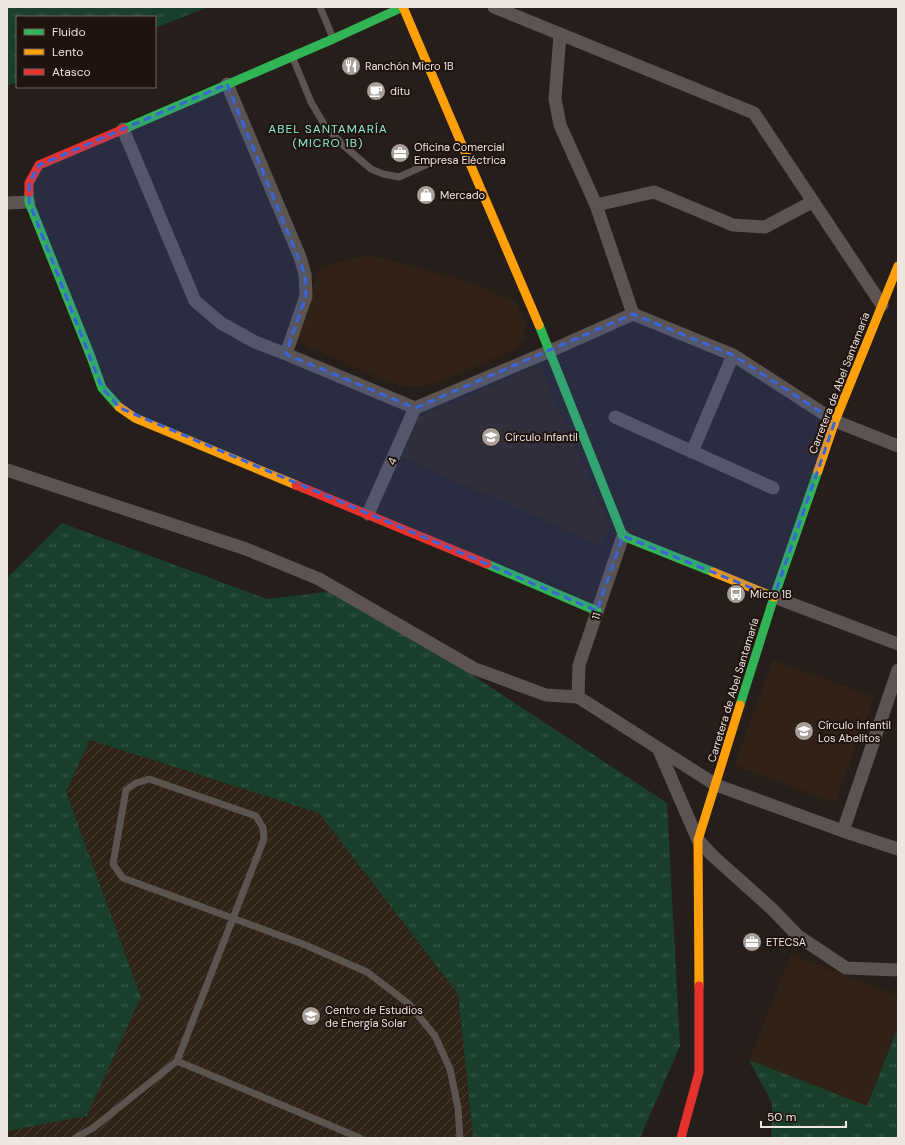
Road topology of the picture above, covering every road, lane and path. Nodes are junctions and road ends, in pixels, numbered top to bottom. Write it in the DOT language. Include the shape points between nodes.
graph roads {
  1 [pos="320,7"];
  2 [pos="403,7"];
  3 [pos="494,7"];
  4 [pos="560,35"];
  5 [pos="333,39"];
  6 [pos="292,56"];
  7 [pos="227,84"];
  8 [pos="123,130"];
  9 [pos="428,164"];
  10 [pos="29,202"];
  11 [pos="812,202"];
  12 [pos="7,203"];
  13 [pos="596,205"];
  14 [pos="898,266"];
  15 [pos="882,306"];
  16 [pos="633,314"];
  17 [pos="550,351"];
  18 [pos="286,354"];
  19 [pos="733,354"];
  20 [pos="415,408"];
  21 [pos="615,417"];
  22 [pos="835,421"];
  23 [pos="898,446"];
  24 [pos="692,452"];
  25 [pos="7,470"];
  26 [pos="773,488"];
  27 [pos="368,514"];
  28 [pos="623,536"];
  29 [pos="774,597"];
  30 [pos="597,611"];
  31 [pos="898,644"];
  32 [pos="898,670"];
  33 [pos="578,697"];
  34 [pos="658,748"];
  35 [pos="716,785"];
  36 [pos="843,831"];
  37 [pos="698,840"];
  38 [pos="898,849"];
  39 [pos="233,918"];
  40 [pos="898,970"];
  41 [pos="177,1061"];
  42 [pos="75,1138"];
  43 [pos="360,1138"];
  44 [pos="460,1138"];
  45 [pos="681,1138"];
  1 -- 5 [label="lane"];
  2 -- 5 [label="street"];
  2 -- 17 [label="street"];
  3 -- 4 [label="street"];
  4 -- 11 [label="street" via="754,113"];
  4 -- 13 [label="street" via="555,99 560,125"];
  5 -- 6 [label="street"];
  6 -- 7 [label="street"];
  6 -- 9 [label="lane" via="311,102 325,126 371,169 399,177"];
  7 -- 8 [label="street"];
  7 -- 18 [label="street" via="305,274 306,296"];
  8 -- 10 [label="street" via="38,166 29,182"];
  8 -- 18 [label="street" via="195,301 222,323 255,342"];
  10 -- 12 [label="street"];
  10 -- 27 [label="street" via="102,388 120,408 135,418"];
  11 -- 13 [label="street" via="765,227 733,225 654,192"];
  11 -- 15 [label="street"];
  13 -- 16 [label="street"];
  14 -- 15 [label="street, Carretera de Abel Santamaría"];
  15 -- 22 [label="street, Carretera de Abel Santamaría"];
  16 -- 17 [label="street"];
  16 -- 19 [label="street"];
  17 -- 20 [label="street"];
  17 -- 28 [label="street"];
  18 -- 20 [label="street"];
  19 -- 22 [label="street"];
  19 -- 24 [label="street"];
  20 -- 27 [label="street, 4"];
  21 -- 24 [label="street"];
  22 -- 23 [label="street"];
  22 -- 29 [label="street, Carretera de Abel Santamaría"];
  24 -- 26 [label="street"];
  25 -- 33 [label="street" via="253,552 319,579 474,668 546,695"];
  27 -- 30 [label="street"];
  28 -- 29 [label="street"];
  28 -- 30 [label="street, 11"];
  29 -- 31 [label="street"];
  29 -- 35 [label="street, Carretera de Abel Santamaría"];
  30 -- 33 [label="street, 11" via="579,665"];
  32 -- 36 [label="street"];
  33 -- 34 [label="street"];
  34 -- 35 [label="street"];
  34 -- 37 [label="street"];
  35 -- 36 [label="street"];
  35 -- 37 [label="street, Carretera de Abel Santamaría"];
  36 -- 38 [label="street"];
  37 -- 40 [label="street" via="798,936 846,968"];
  37 -- 45 [label="street, Carretera de Abel Santamaría" via="699,1072"];
  39 -- 39 [label="lane" via="123,878 113,864 126,790 136,782 149,779 256,816 263,828 264,838"];
  39 -- 41 [label="lane"];
  39 -- 44 [label="lane" via="367,972 409,1004 435,1036 450,1069 458,1108"];
  41 -- 42 [label="lane" via="93,1128"];
  41 -- 43 [label="lane"];
}
